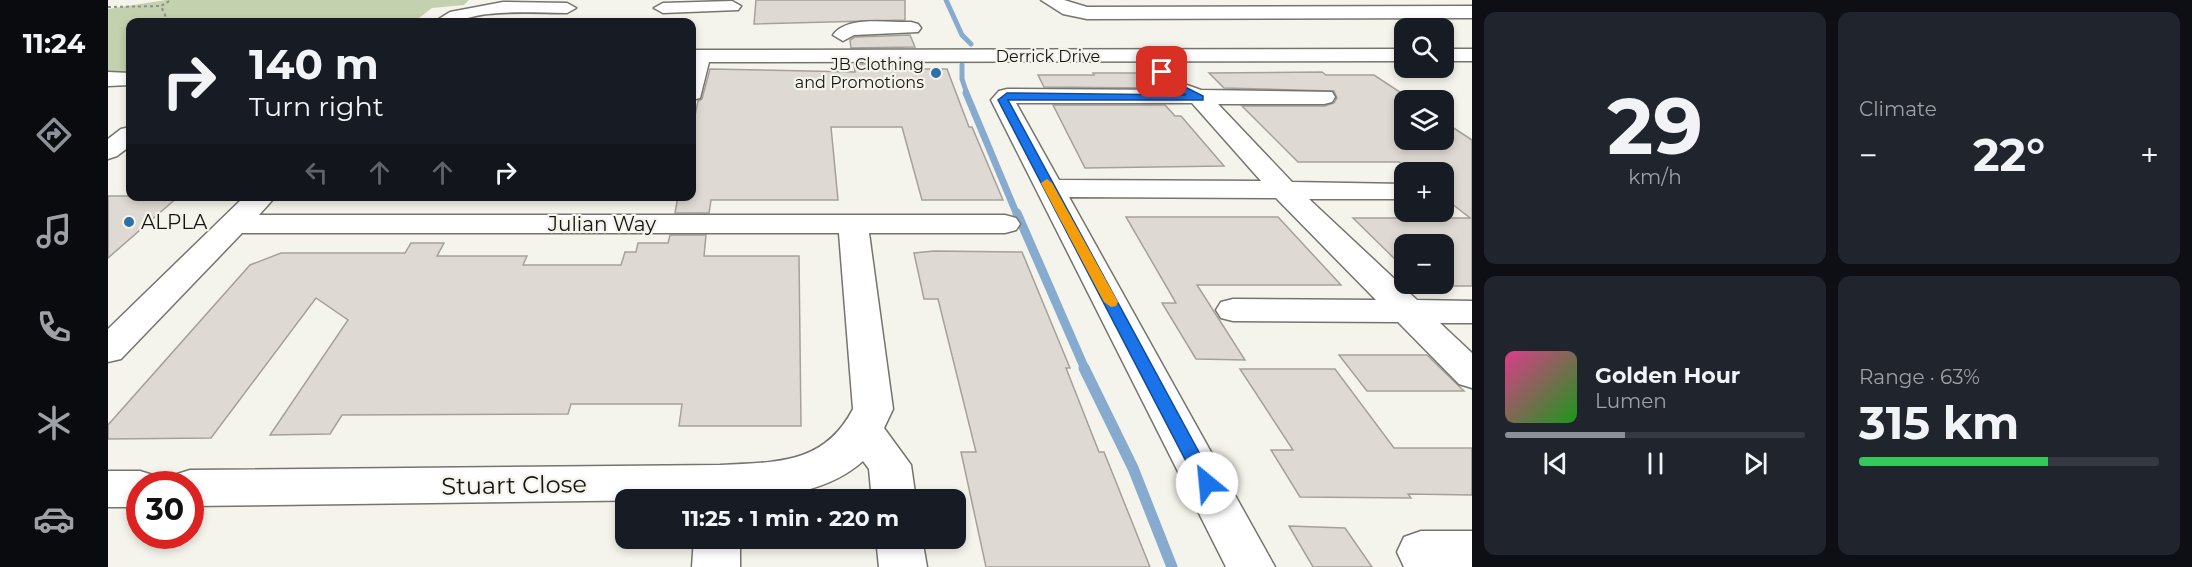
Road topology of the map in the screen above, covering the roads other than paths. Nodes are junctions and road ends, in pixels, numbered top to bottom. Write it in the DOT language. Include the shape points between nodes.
graph roads {
  1 [pos="1186,0"];
  2 [pos="1345,0"];
  3 [pos="1055,4"];
  4 [pos="567,8"];
  5 [pos="905,9"];
  6 [pos="1366,12"];
  7 [pos="1472,12"];
  8 [pos="1201,13"];
  9 [pos="662,15"];
  10 [pos="452,18"];
  11 [pos="682,18"];
  12 [pos="696,20"];
  13 [pos="729,25"];
  14 [pos="912,32"];
  15 [pos="1394,33"];
  16 [pos="820,35"];
  17 [pos="1394,38"];
  18 [pos="696,56"];
  19 [pos="1157,56"];
  20 [pos="920,57"];
  21 [pos="1324,97"];
  22 [pos="1200,98"];
  23 [pos="126,137"];
  24 [pos="108,151"];
  25 [pos="1050,188"];
  26 [pos="1284,190"];
  27 [pos="1394,191"];
  28 [pos="257,201"];
  29 [pos="236,224"];
  30 [pos="853,224"];
  31 [pos="1005,224"];
  32 [pos="1233,310"];
  33 [pos="1405,311"];
  34 [pos="1472,312"];
  35 [pos="108,350"];
  36 [pos="1472,375"];
  37 [pos="864,432"];
  38 [pos="108,489"];
  39 [pos="126,489"];
  40 [pos="204,489"];
  41 [pos="730,489"];
  42 [pos="893,489"];
  43 [pos="615,491"];
  44 [pos="717,549"];
  45 [pos="901,549"];
  46 [pos="1421,552"];
  47 [pos="1472,552"];
  48 [pos="716,567"];
  49 [pos="903,567"];
  50 [pos="1251,567"];
  1 -- 8 [label="street"];
  2 -- 6 [label="street"];
  3 -- 8 [label="street" via="1087,13"];
  4 -- 10 [label="street" via="481,10"];
  5 -- 14 [label="street"];
  6 -- 7 [label="street"];
  6 -- 8 [label="street"];
  6 -- 15 [label="street"];
  9 -- 11 [label="street"];
  12 -- 13 [label="street"];
  13 -- 18 [label="street, Derrick Drive"];
  13 -- 20 [label="street, Derrick Drive"];
  14 -- 16 [label="street"];
  14 -- 20 [label="street"];
  17 -- 19 [label="street, Derrick Drive"];
  19 -- 20 [label="street, Derrick Drive"];
  19 -- 22 [label="street" via="1198,86"];
  21 -- 22 [label="street"];
  22 -- 25 [label="street" via="1004,97"];
  22 -- 26 [label="street"];
  23 -- 24 [label="street"];
  25 -- 26 [label="street"];
  25 -- 50 [label="street"];
  26 -- 27 [label="street"];
  26 -- 33 [label="street"];
  28 -- 29 [label="street"];
  29 -- 30 [label="street, Julian Way"];
  29 -- 35 [label="street"];
  30 -- 31 [label="street, Julian Way"];
  30 -- 37 [label="street, Stuart Close" via="873,408"];
  32 -- 33 [label="street"];
  33 -- 34 [label="street"];
  33 -- 36 [label="street"];
  37 -- 41 [label="street, Stuart Close" via="842,455 813,471"];
  37 -- 42 [label="street" via="890,465"];
  38 -- 39 [label="street"];
  40 -- 43 [label="street, Stuart Close"];
  44 -- 48 [label="street"];
  45 -- 49 [label="street"];
  46 -- 47 [label="street"];
}
